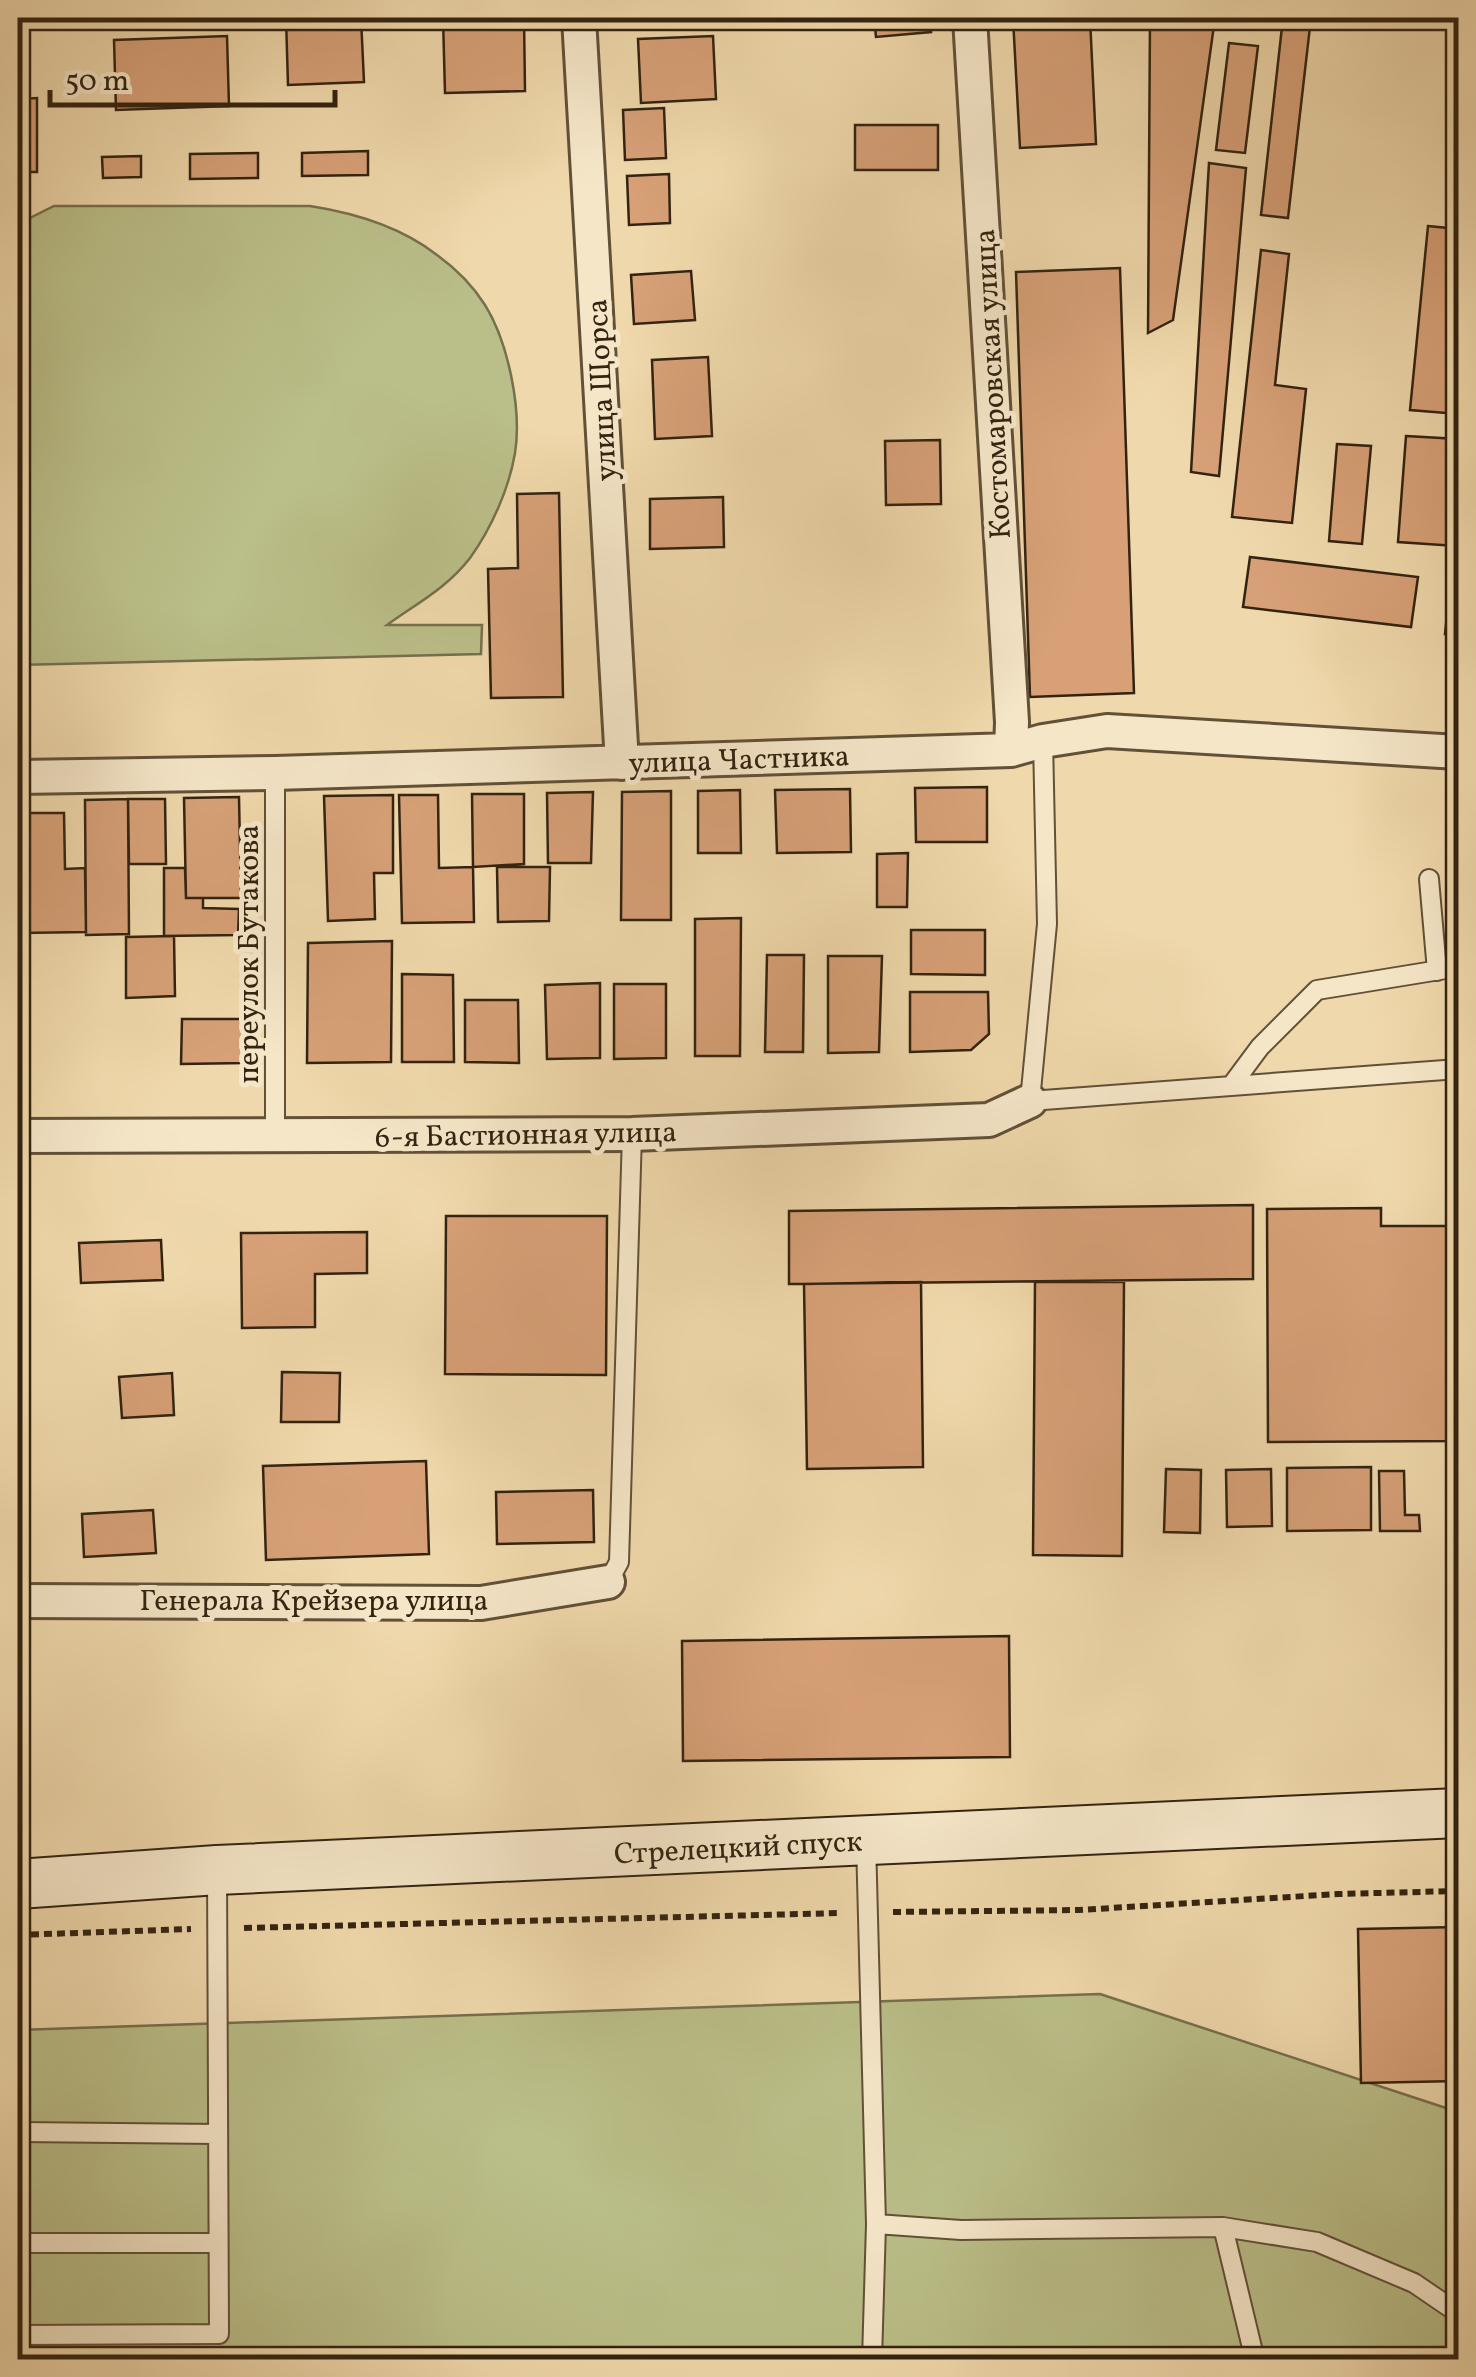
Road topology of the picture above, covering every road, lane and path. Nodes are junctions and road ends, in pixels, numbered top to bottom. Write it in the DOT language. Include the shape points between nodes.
graph roads {
  1 [pos="579,18"];
  2 [pos="970,18"];
  3 [pos="1027,746"];
  4 [pos="1458,752"];
  5 [pos="622,763"];
  6 [pos="276,773"];
  7 [pos="18,777"];
  8 [pos="1429,879"];
  9 [pos="1458,968"];
  10 [pos="1437,971"];
  11 [pos="1458,1070"];
  12 [pos="1231,1086"];
  13 [pos="1030,1101"];
  14 [pos="632,1134"];
  15 [pos="18,1136"];
  16 [pos="275,1136"];
  17 [pos="608,1582"];
  18 [pos="18,1601"];
  19 [pos="1458,1812"];
  20 [pos="866,1841"];
  21 [pos="218,1870"];
  22 [pos="18,1884"];
  23 [pos="1458,1891"];
  24 [pos="868,1912"];
  25 [pos="218,1928"];
  26 [pos="18,1936"];
  27 [pos="870,2003"];
  28 [pos="18,2132"];
  29 [pos="218,2134"];
  30 [pos="876,2224"];
  31 [pos="1223,2227"];
  32 [pos="218,2242"];
  33 [pos="18,2243"];
  34 [pos="1458,2313"];
  35 [pos="18,2334"];
  36 [pos="872,2360"];
  37 [pos="1254,2360"];
  1 -- 5 [label="street, улица Щорса"];
  2 -- 3 [label="street, Костомаровская улица" via="1012,722"];
  3 -- 4 [label="street, улица Частника" via="1107,731"];
  3 -- 5 [label="street, улица Частника"];
  3 -- 13 [label="lane" via="1047,924"];
  5 -- 6 [label="street, улица Частника"];
  6 -- 7 [label="street, улица Частника"];
  6 -- 16 [label="lane, переулок Бутакова"];
  8 -- 10 [label="lane"];
  9 -- 10 [label="lane"];
  10 -- 12 [label="lane" via="1317,990"];
  11 -- 12 [label="lane"];
  12 -- 13 [label="lane"];
  13 -- 14 [label="street, 6-я Бастионная улица" via="989,1120"];
  14 -- 16 [label="street, 6-я Бастионная улица"];
  14 -- 17 [label="lane" via="618,1562"];
  15 -- 16 [label="street, 6-я Бастионная улица"];
  17 -- 18 [label="street, Генерала Крейзера улица" via="481,1603"];
  19 -- 20 [label="main road, Стрелецкий спуск"];
  20 -- 21 [label="main road, Стрелецкий спуск"];
  20 -- 24 [label="lane"];
  20 -- 27 [label="lane"];
  21 -- 22 [label="main road, Стрелецкий спуск"];
  21 -- 25 [label="lane"];
  23 -- 24 [label="path" via="1079,1910"];
  24 -- 25 [label="path"];
  24 -- 30 [label="lane"];
  25 -- 26 [label="path"];
  25 -- 29 [label="lane"];
  28 -- 29 [label="lane"];
  29 -- 32 [label="lane"];
  30 -- 31 [label="lane" via="961,2230"];
  30 -- 36 [label="lane"];
  31 -- 34 [label="lane" via="1317,2242 1414,2283"];
  31 -- 37 [label="lane"];
  32 -- 33 [label="lane"];
  32 -- 35 [label="lane" via="218,2334"];
}
